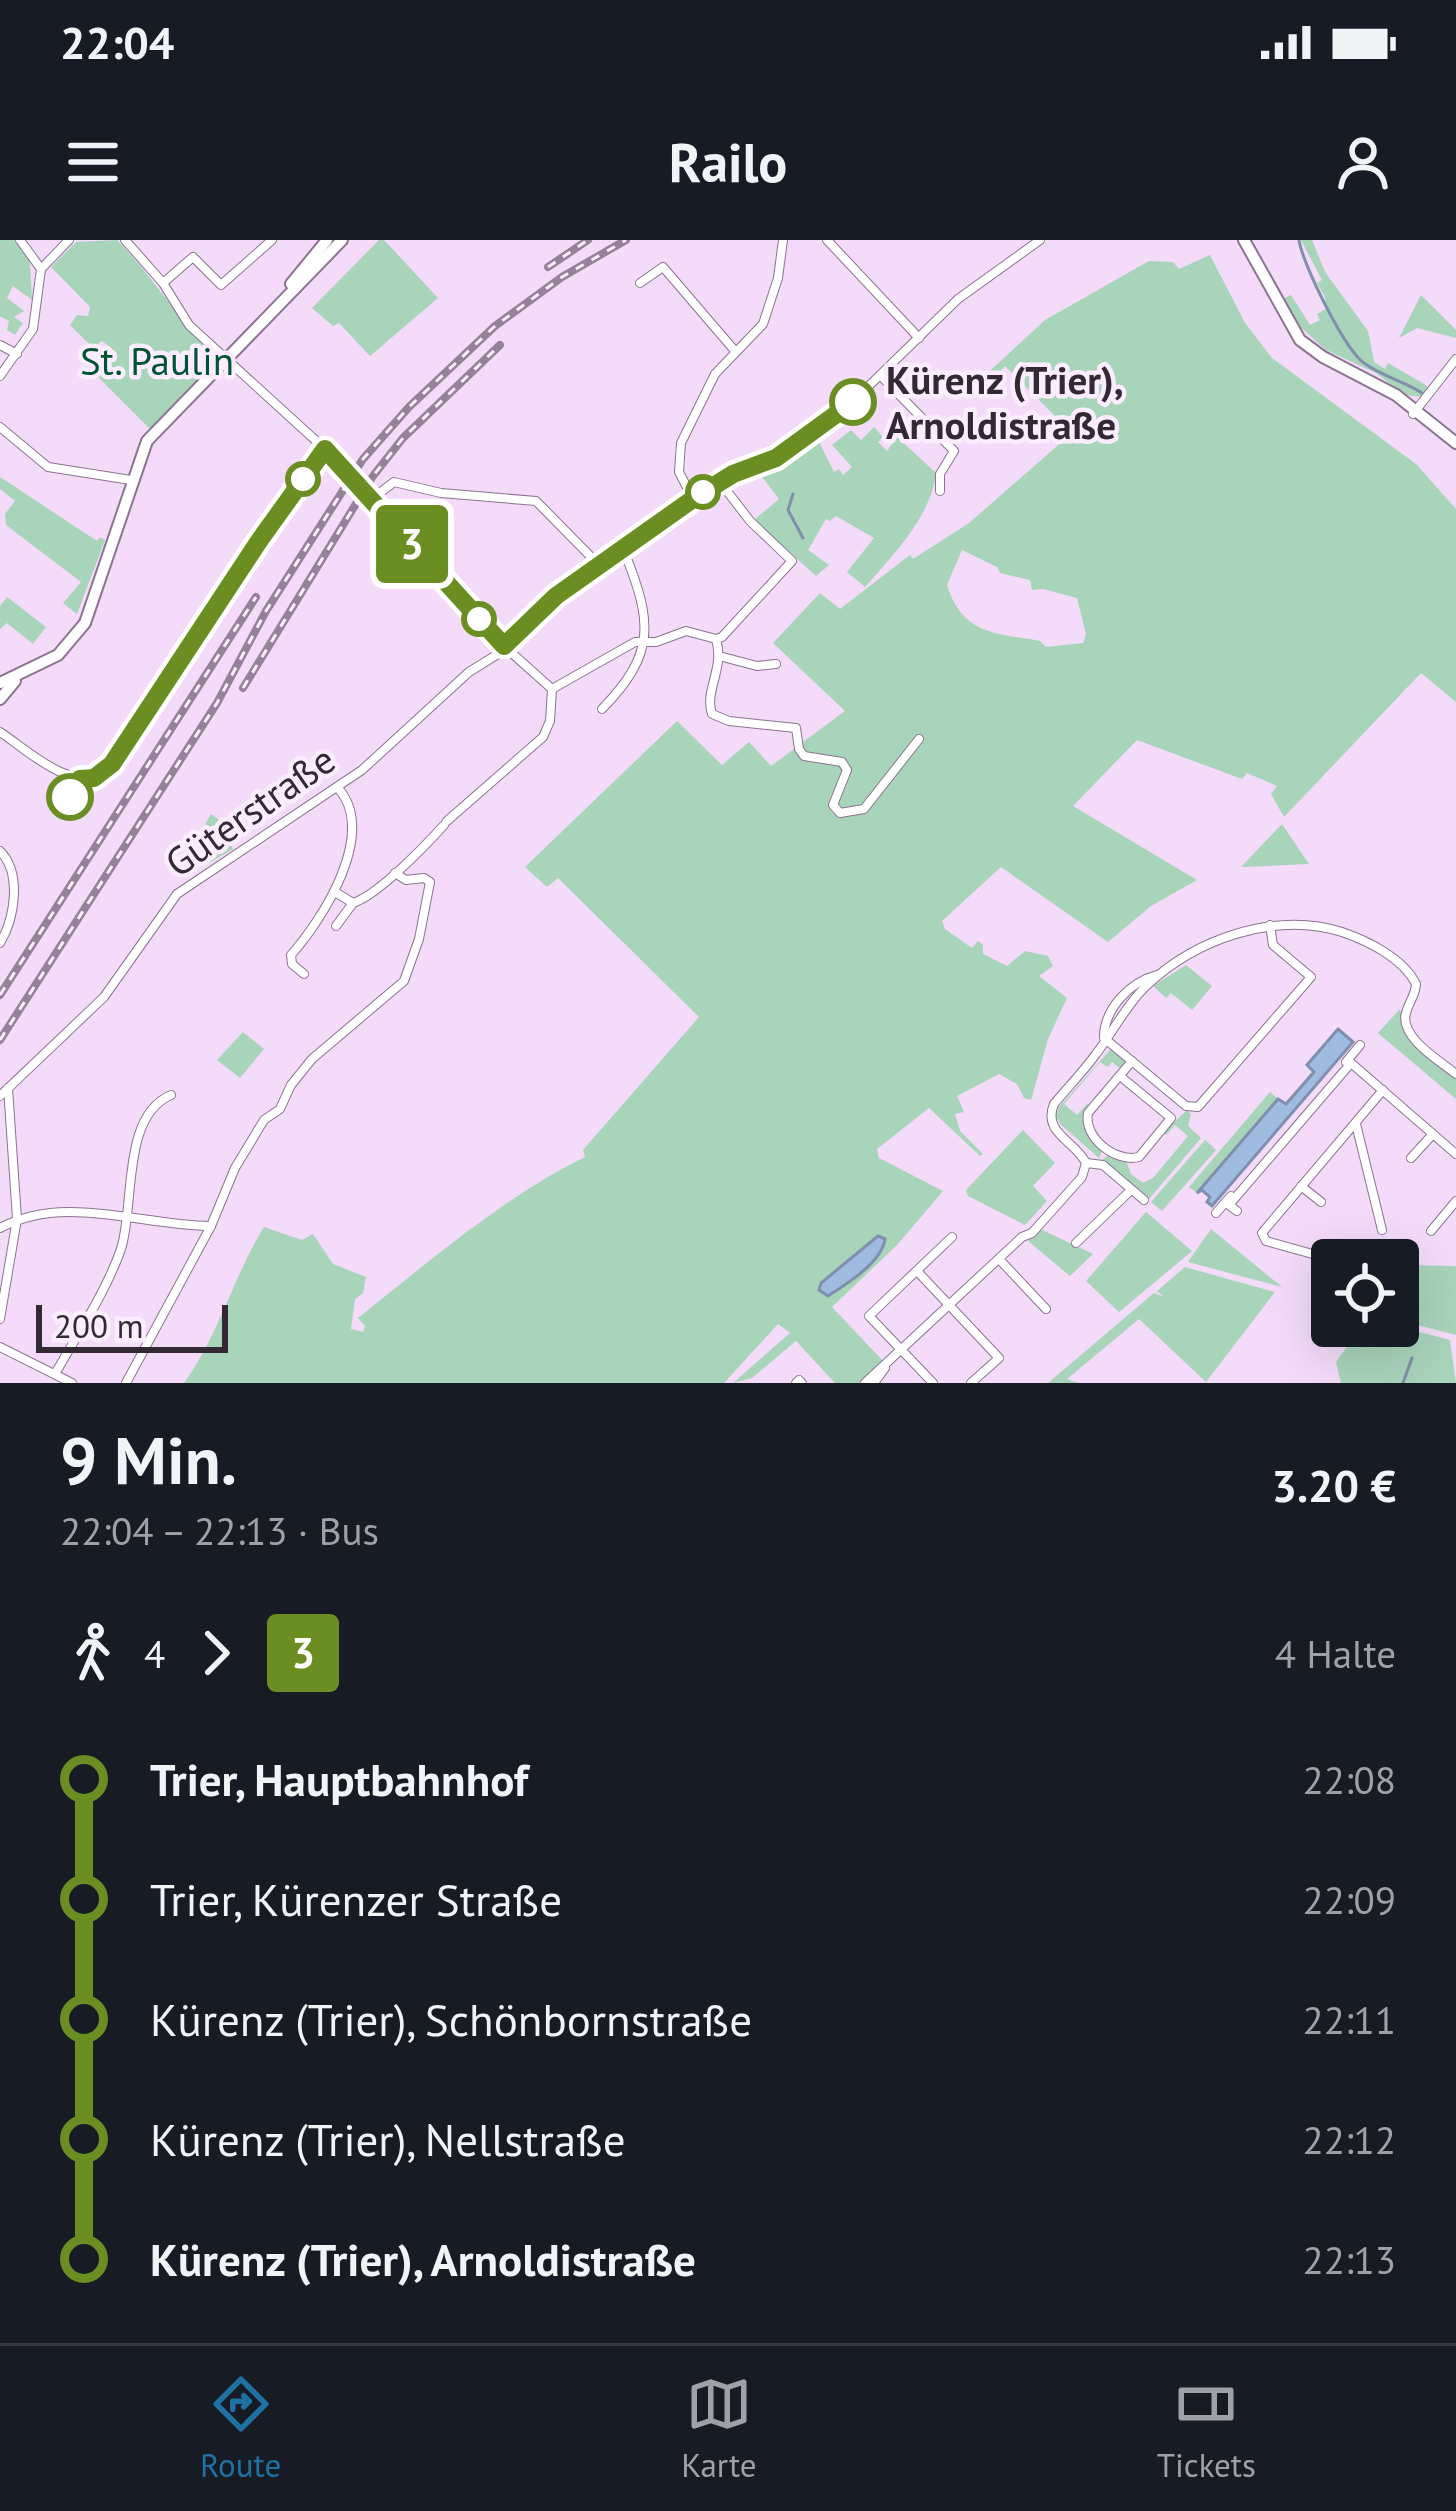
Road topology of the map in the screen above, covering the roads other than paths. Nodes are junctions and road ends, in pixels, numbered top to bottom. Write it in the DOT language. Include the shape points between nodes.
graph roads {
  1 [pos="20,240"];
  2 [pos="125,240"];
  3 [pos="146,240"];
  4 [pos="272,240"];
  5 [pos="327,240"];
  6 [pos="342,240"];
  7 [pos="783,240"];
  8 [pos="827,240"];
  9 [pos="1040,240"];
  10 [pos="1244,240"];
  11 [pos="66,241"];
  12 [pos="134,250"];
  13 [pos="313,262"];
  14 [pos="41,268"];
  15 [pos="163,283"];
  16 [pos="640,283"];
  17 [pos="919,338"];
  18 [pos="0,346"];
  19 [pos="241,346"];
  20 [pos="735,351"];
  21 [pos="17,354"];
  22 [pos="1456,358"];
  23 [pos="227,360"];
  24 [pos="1338,365"];
  25 [pos="239,370"];
  26 [pos="880,375"];
  27 [pos="0,376"];
  28 [pos="1415,411"];
  29 [pos="0,428"];
  30 [pos="1456,446"];
  31 [pos="325,449"];
  32 [pos="131,480"];
  33 [pos="720,482"];
  34 [pos="940,490"];
  35 [pos="373,498"];
  36 [pos="693,499"];
  37 [pos="624,551"];
  38 [pos="600,566"];
  39 [pos="716,639"];
  40 [pos="646,642"];
  41 [pos="500,650"];
  42 [pos="719,656"];
  43 [pos="776,664"];
  44 [pos="22,675"];
  45 [pos="0,683"];
  46 [pos="553,689"];
  47 [pos="0,699"];
  48 [pos="602,709"];
  49 [pos="2,733"];
  50 [pos="919,740"];
  51 [pos="338,788"];
  52 [pos="2,851"];
  53 [pos="395,873"];
  54 [pos="335,892"];
  55 [pos="353,903"];
  56 [pos="336,926"];
  57 [pos="1270,926"];
  58 [pos="0,944"];
  59 [pos="304,974"];
  60 [pos="1104,1038"];
  61 [pos="1360,1045"];
  62 [pos="1132,1061"];
  63 [pos="1456,1074"];
  64 [pos="1120,1076"];
  65 [pos="8,1088"];
  66 [pos="1383,1090"];
  67 [pos="171,1095"];
  68 [pos="0,1096"];
  69 [pos="1183,1103"];
  70 [pos="1172,1118"];
  71 [pos="1356,1122"];
  72 [pos="1433,1134"];
  73 [pos="1456,1138"];
  74 [pos="1108,1149"];
  75 [pos="1452,1151"];
  76 [pos="1411,1158"];
  77 [pos="1092,1163"];
  78 [pos="1301,1186"];
  79 [pos="1131,1190"];
  80 [pos="1144,1200"];
  81 [pos="1321,1202"];
  82 [pos="1456,1202"];
  83 [pos="1237,1211"];
  84 [pos="1216,1213"];
  85 [pos="126,1216"];
  86 [pos="16,1220"];
  87 [pos="211,1226"];
  88 [pos="0,1228"];
  89 [pos="1382,1230"];
  90 [pos="1430,1231"];
  91 [pos="952,1237"];
  92 [pos="1076,1243"];
  93 [pos="1311,1254"];
  94 [pos="999,1259"];
  95 [pos="917,1271"];
  96 [pos="950,1306"];
  97 [pos="1046,1309"];
  98 [pos="0,1319"];
  99 [pos="0,1347"];
  100 [pos="903,1352"];
  101 [pos="55,1374"];
  102 [pos="72,1383"];
  103 [pos="126,1383"];
  104 [pos="870,1383"];
  105 [pos="933,1383"];
  106 [pos="971,1383"];
  1 -- 14 [label="street"];
  2 -- 12 [label="street"];
  3 -- 12 [label="street"];
  4 -- 15 [label="street" via="221,285 194,257"];
  5 -- 13 [label="main road"];
  6 -- 13 [label="main road"];
  7 -- 20 [label="street" via="767,316"];
  8 -- 17 [label="street"];
  9 -- 17 [label="street, Güterstraße"];
  10 -- 24 [label="main road" via="1300,340"];
  11 -- 14 [label="street"];
  12 -- 15 [label="street"];
  13 -- 19 [label="main road"];
  14 -- 21 [label="street" via="37,318"];
  15 -- 23 [label="street" via="189,325"];
  16 -- 20 [label="street" via="663,267"];
  17 -- 26 [label="street, Güterstraße"];
  18 -- 21 [label="street"];
  19 -- 23 [label="main road"];
  19 -- 25 [label="street"];
  20 -- 36 [label="street" via="708,386 679,451"];
  21 -- 27 [label="street"];
  22 -- 28 [label="street"];
  23 -- 25 [label="street"];
  23 -- 32 [label="main road" via="147,441"];
  24 -- 28 [label="main road"];
  24 -- 28 [label="main road"];
  25 -- 31 [label="street"];
  26 -- 33 [label="street, Güterstraße" via="776,458"];
  26 -- 34 [label="street" via="954,451"];
  28 -- 30 [label="main road"];
  29 -- 32 [label="street" via="48,466"];
  31 -- 35 [label="street"];
  31 -- 49 [label="street" via="108,770 91,779 67,775"];
  32 -- 44 [label="main road" via="85,622 58,655"];
  33 -- 36 [label="street, Güterstraße"];
  33 -- 39 [label="street" via="792,561"];
  35 -- 38 [label="street" via="399,482 536,501"];
  35 -- 41 [label="street"];
  36 -- 37 [label="street, Güterstraße"];
  37 -- 38 [label="street, Güterstraße"];
  37 -- 40 [label="street"];
  38 -- 41 [label="street, Güterstraße"];
  39 -- 40 [label="street" via="693,631"];
  39 -- 42 [label="street"];
  40 -- 46 [label="street" via="618,648"];
  40 -- 48 [label="street" via="637,667"];
  41 -- 46 [label="street"];
  41 -- 51 [label="street, Güterstraße"];
  42 -- 43 [label="street"];
  42 -- 50 [label="street" via="712,714 796,728 801,753 842,762 847,770 833,805 841,812 864,808"];
  44 -- 45 [label="main road"];
  44 -- 47 [label="main road"];
  46 -- 53 [label="street" via="542,737"];
  51 -- 54 [label="street" via="351,826"];
  51 -- 65 [label="street, Güterstraße" via="177,894 104,997"];
  52 -- 58 [label="street" via="14,902"];
  53 -- 55 [label="street"];
  53 -- 87 [label="street" via="430,881 404,981 300,1072 245,1150"];
  54 -- 55 [label="street"];
  54 -- 59 [label="street" via="291,955"];
  55 -- 56 [label="street"];
  57 -- 60 [label="street" via="1221,940 1163,973"];
  57 -- 63 [label="street" via="1338,931 1398,962 1416,984 1405,1022"];
  57 -- 69 [label="street" via="1273,945 1311,977 1198,1107"];
  60 -- 62 [label="street"];
  60 -- 77 [label="street" via="1050,1115 1054,1130"];
  61 -- 84 [label="street"];
  62 -- 64 [label="street"];
  62 -- 69 [label="street"];
  64 -- 70 [label="street"];
  64 -- 74 [label="street" via="1086,1119"];
  65 -- 68 [label="street, Güterstraße"];
  65 -- 86 [label="street"];
  66 -- 71 [label="street"];
  66 -- 72 [label="street"];
  66 -- 83 [label="street" via="1351,1063 1229,1205"];
  67 -- 85 [label="street" via="140,1133"];
  69 -- 70 [label="street"];
  70 -- 74 [label="street" via="1136,1158"];
  71 -- 78 [label="street"];
  71 -- 89 [label="street"];
  72 -- 75 [label="street"];
  72 -- 76 [label="street"];
  73 -- 75 [label="street"];
  74 -- 77 [label="street"];
  77 -- 79 [label="street"];
  77 -- 94 [label="street"];
  78 -- 81 [label="street"];
  78 -- 93 [label="street" via="1262,1233"];
  79 -- 80 [label="street"];
  79 -- 92 [label="street"];
  82 -- 90 [label="street"];
  85 -- 86 [label="street"];
  85 -- 87 [label="street"];
  85 -- 101 [label="street" via="121,1249"];
  86 -- 88 [label="street"];
  86 -- 98 [label="street"];
  87 -- 103 [label="street"];
  91 -- 95 [label="street"];
  94 -- 96 [label="street"];
  94 -- 97 [label="street"];
  95 -- 96 [label="street"];
  95 -- 100 [label="street" via="869,1316"];
  96 -- 100 [label="street"];
  96 -- 106 [label="street" via="999,1358"];
  99 -- 101 [label="street"];
  100 -- 104 [label="street"];
  100 -- 105 [label="street"];
  101 -- 102 [label="street"];
}
